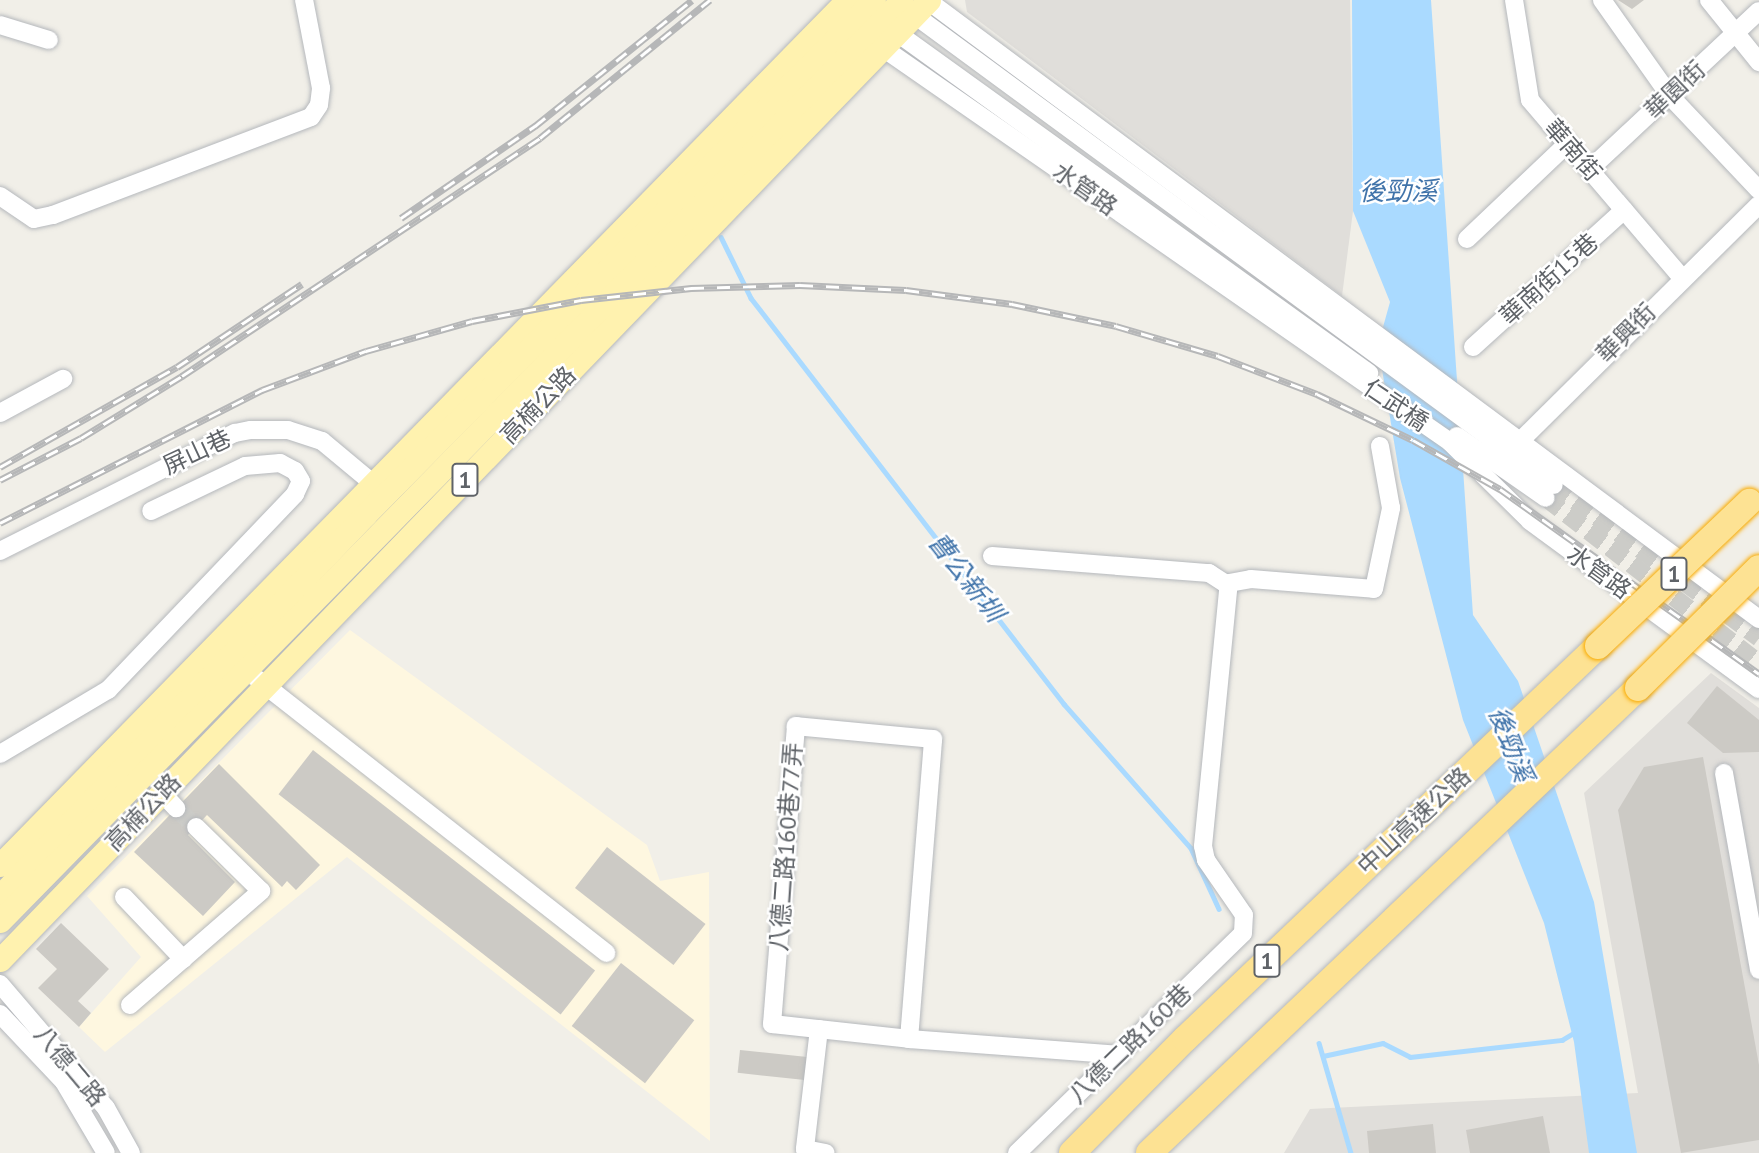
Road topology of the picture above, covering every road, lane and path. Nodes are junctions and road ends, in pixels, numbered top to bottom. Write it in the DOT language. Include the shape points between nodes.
graph roads {
  1 [pos="304,0"];
  2 [pos="1514,0"];
  3 [pos="1602,0"];
  4 [pos="1709,0"];
  5 [pos="913,3"];
  6 [pos="1759,11"];
  7 [pos="866,17"];
  8 [pos="0,25"];
  9 [pos="1734,35"];
  10 [pos="49,40"];
  11 [pos="1759,62"];
  12 [pos="1670,96"];
  13 [pos="1568,143"];
  14 [pos="1590,169"];
  15 [pos="1759,190"];
  16 [pos="0,197"];
  17 [pos="1759,205"];
  18 [pos="1624,210"];
  19 [pos="1467,239"];
  20 [pos="1681,277"];
  21 [pos="1362,335"];
  22 [pos="1473,347"];
  23 [pos="1345,363"];
  24 [pos="63,379"];
  25 [pos="0,413"];
  26 [pos="1451,437"];
  27 [pos="1380,446"];
  28 [pos="1508,454"];
  29 [pos="1550,492"];
  30 [pos="387,495"];
  31 [pos="1754,497"];
  32 [pos="151,511"];
  33 [pos="421,527"];
  34 [pos="0,551"];
  35 [pos="992,555"];
  36 [pos="1759,568"];
  37 [pos="1229,586"];
  38 [pos="1759,619"];
  39 [pos="257,679"];
  40 [pos="1759,689"];
  41 [pos="0,754"];
  42 [pos="1724,773"];
  43 [pos="196,827"];
  44 [pos="0,865"];
  45 [pos="0,896"];
  46 [pos="124,897"];
  47 [pos="0,921"];
  48 [pos="606,953"];
  49 [pos="183,959"];
  50 [pos="0,960"];
  51 [pos="1759,970"];
  52 [pos="0,984"];
  53 [pos="130,1005"];
  54 [pos="0,1014"];
  55 [pos="819,1029"];
  56 [pos="909,1039"];
  57 [pos="1120,1055"];
  58 [pos="106,1153"];
  59 [pos="131,1153"];
  60 [pos="826,1153"];
  61 [pos="1017,1153"];
  62 [pos="1072,1153"];
  63 [pos="1149,1153"];
  1 -- 16 [label="street" via="321,88 319,105 311,117 53,215 34,219"];
  2 -- 13 [label="street, 華南街" via="1530,100"];
  3 -- 12 [label="street"];
  4 -- 9 [label="street"];
  5 -- 7 [label="main road, 高楠公路 / 1"];
  5 -- 21 [label="street, 水管路"];
  6 -- 9 [label="street, 華園街"];
  7 -- 23 [label="street, 水管路"];
  7 -- 30 [label="main road, 高楠公路 / 1"];
  7 -- 30 [label="main road, 高楠公路 / 1"];
  7 -- 33 [label="main road, 高楠公路 / 1"];
  8 -- 10 [label="street"];
  9 -- 11 [label="street"];
  9 -- 12 [label="street, 華園街"];
  12 -- 14 [label="street, 華園街"];
  12 -- 15 [label="street"];
  13 -- 14 [label="street, 華南街"];
  13 -- 19 [label="street"];
  14 -- 18 [label="street, 華南街"];
  17 -- 20 [label="street, 華興街"];
  18 -- 20 [label="street, 華南街"];
  18 -- 22 [label="street, 華南街15巷"];
  20 -- 28 [label="street, 華興街"];
  21 -- 28 [label="street, 仁武橋" via="1465,411"];
  23 -- 26 [label="street, 仁武橋"];
  24 -- 25 [label="street"];
  26 -- 28 [label="street"];
  26 -- 40 [label="street, 水管路" via="1530,521"];
  27 -- 37 [label="street" via="1391,508 1374,589 1251,579"];
  28 -- 29 [label="street"];
  28 -- 38 [label="street"];
  30 -- 33 [label="street, 屏山巷"];
  30 -- 34 [label="street, 屏山巷" via="322,441 288,429 251,430 235,433"];
  30 -- 39 [label="main road, 高楠公路 / 1"];
  30 -- 44 [label="main road, 高楠公路 / 1"];
  30 -- 45 [label="main road, 高楠公路 / 1"];
  31 -- 62 [label="highway, 中山高速公路 / 1, bridge" via="1185,1039"];
  32 -- 41 [label="street" via="245,466 280,463 295,471 301,481 295,494 108,690"];
  33 -- 39 [label="main road, 高楠公路 / 1"];
  35 -- 37 [label="street" via="1209,573"];
  36 -- 63 [label="highway, 1, bridge"];
  37 -- 57 [label="street, 八德二路160巷" via="1203,846 1206,860 1244,915 1243,933"];
  39 -- 47 [label="main road, 高楠公路 / 1"];
  39 -- 48 [label="street"];
  39 -- 50 [label="main road, 高楠公路 / 1" via="169,800"];
  42 -- 51 [label="street"];
  43 -- 49 [label="street" via="261,891"];
  46 -- 49 [label="street"];
  49 -- 53 [label="street"];
  52 -- 59 [label="street, 八德二路" via="99,1098"];
  54 -- 58 [label="street, 八德二路" via="64,1082"];
  55 -- 56 [label="street, 八德二路160巷77弄"];
  55 -- 56 [label="street, 八德二路160巷77弄" via="772,1024 796,726 933,739"];
  55 -- 60 [label="street" via="805,1149"];
  56 -- 57 [label="street, 八德二路160巷77弄"];
  57 -- 61 [label="street, 八德二路160巷"];
}
